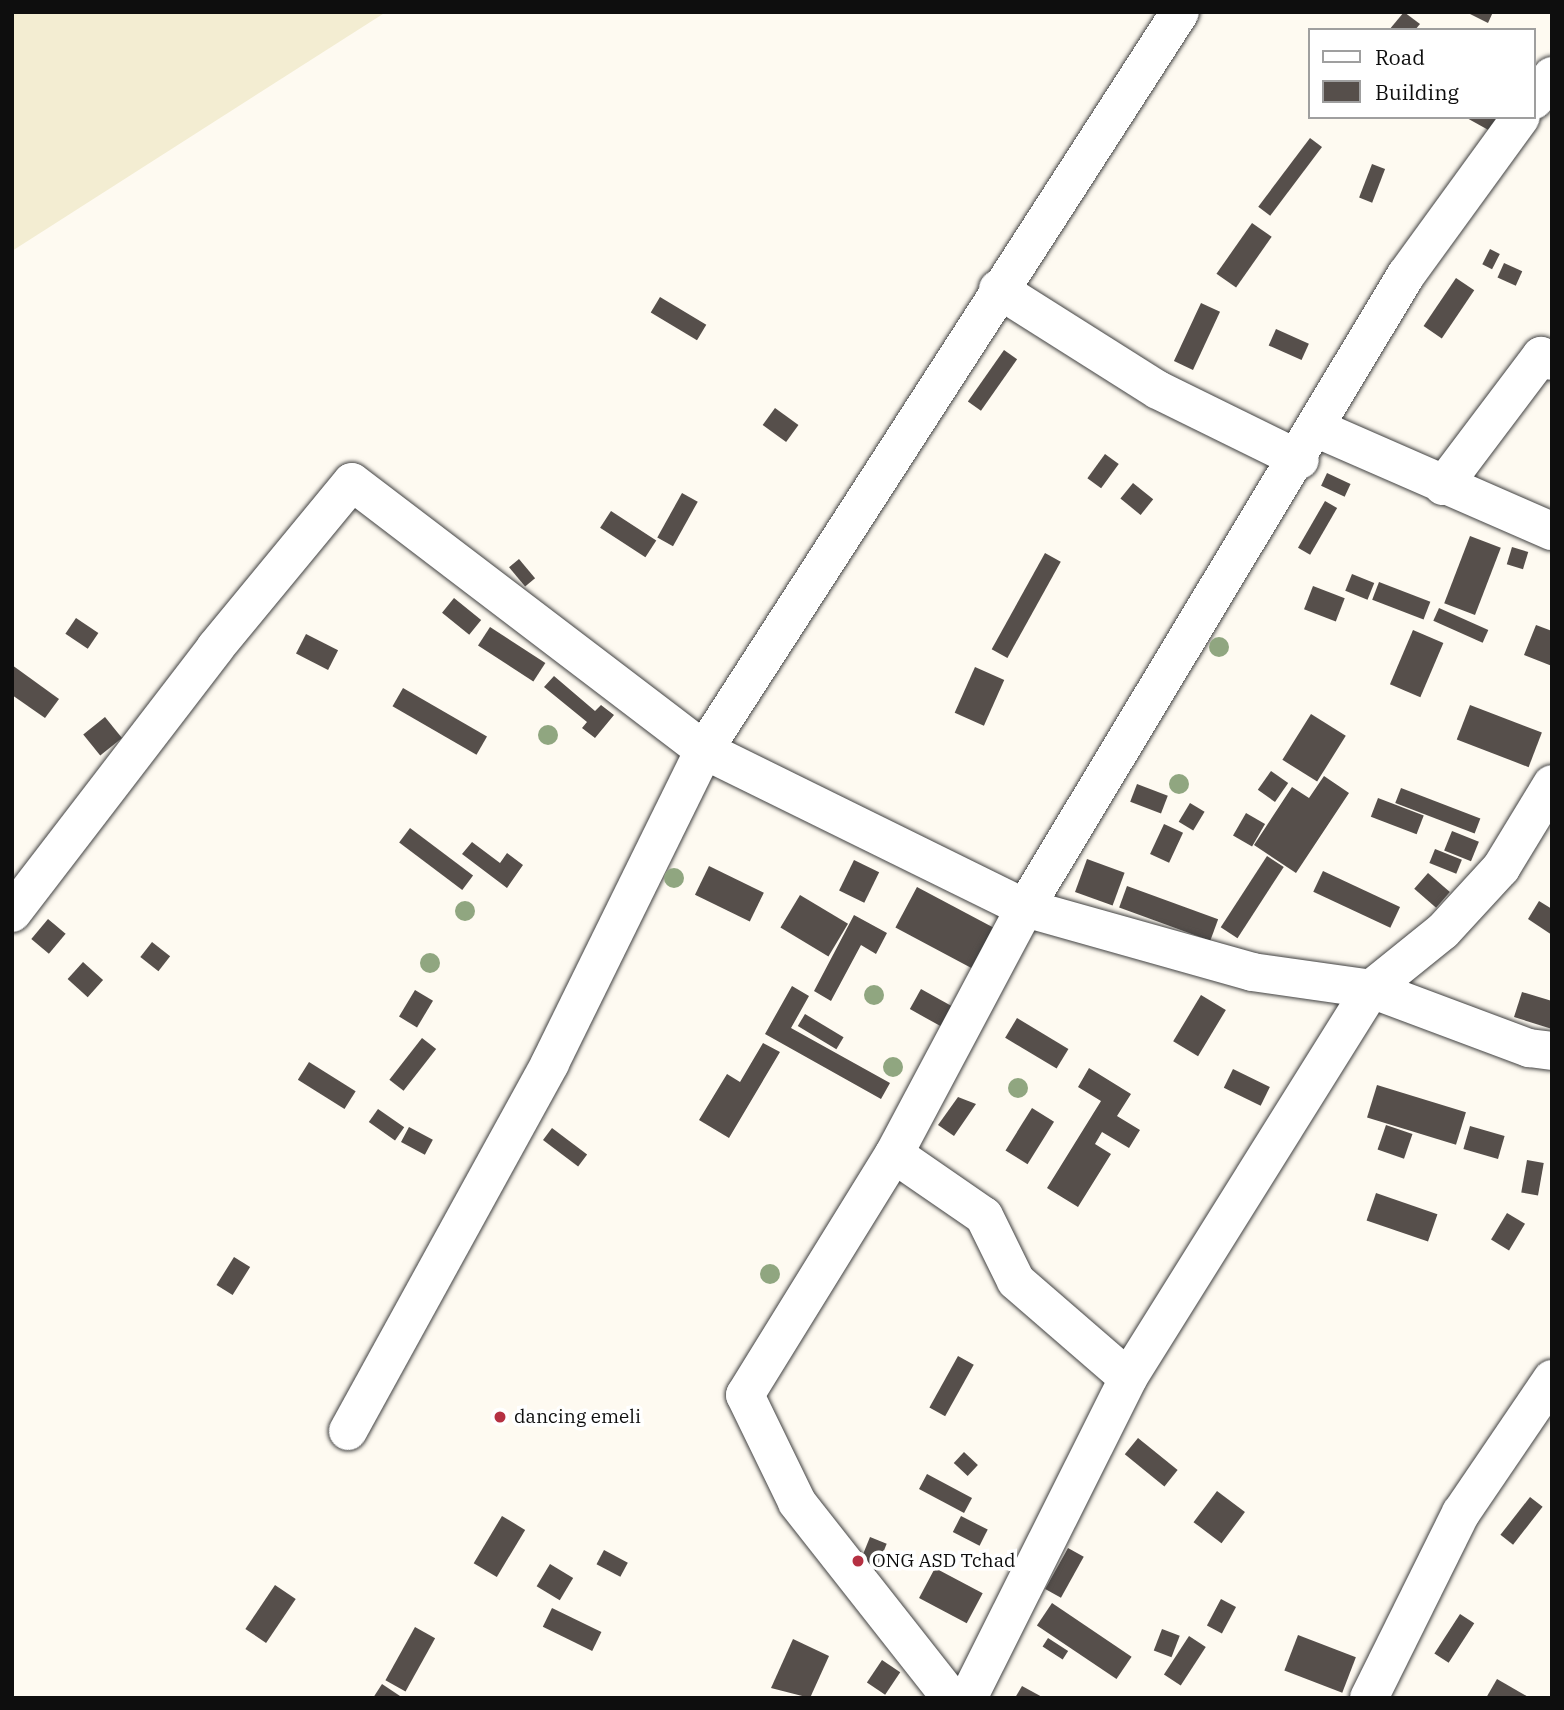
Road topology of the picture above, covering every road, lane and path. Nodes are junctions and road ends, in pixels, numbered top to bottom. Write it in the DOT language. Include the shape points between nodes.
graph roads {
  1 [pos="1181,12"];
  2 [pos="1552,76"];
  3 [pos="1536,97"];
  4 [pos="1520,119"];
  5 [pos="998,289"];
  6 [pos="1552,361"];
  7 [pos="1309,444"];
  8 [pos="1443,486"];
  9 [pos="1552,531"];
  10 [pos="704,750"];
  11 [pos="1552,785"];
  12 [pos="1025,908"];
  13 [pos="12,913"];
  14 [pos="1371,989"];
  15 [pos="1552,1051"];
  16 [pos="894,1154"];
  17 [pos="1128,1378"];
  18 [pos="1552,1379"];
  19 [pos="348,1431"];
  20 [pos="951,1698"];
  21 [pos="968,1698"];
  22 [pos="1369,1698"];
  1 -- 5 [label="street"];
  2 -- 3 [label="street"];
  4 -- 7 [label="street" via="1406,275"];
  5 -- 7 [label="street" via="1158,390"];
  5 -- 10 [label="street"];
  6 -- 8 [label="street" via="1541,356"];
  7 -- 8 [label="street"];
  7 -- 12 [label="street"];
  8 -- 9 [label="street"];
  10 -- 12 [label="street"];
  10 -- 13 [label="street" via="352,482 215,648"];
  10 -- 19 [label="street" via="550,1063"];
  11 -- 14 [label="street" via="1501,867 1443,931"];
  12 -- 14 [label="street" via="1252,972"];
  12 -- 16 [label="street"];
  14 -- 15 [label="street" via="1529,1048"];
  14 -- 17 [label="street"];
  16 -- 17 [label="street" via="984,1216 1016,1281"];
  16 -- 20 [label="street" via="744,1395 797,1502"];
  17 -- 21 [label="street"];
  18 -- 22 [label="street" via="1461,1513"];
}
